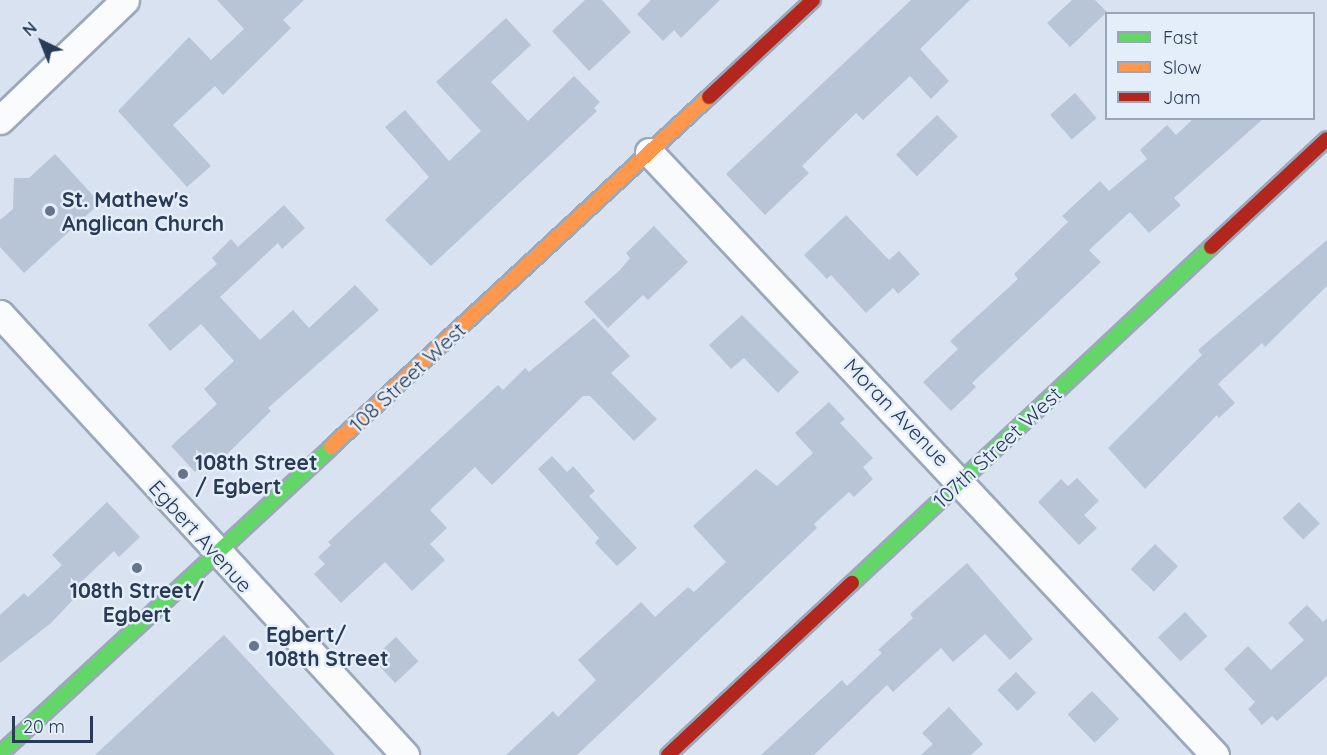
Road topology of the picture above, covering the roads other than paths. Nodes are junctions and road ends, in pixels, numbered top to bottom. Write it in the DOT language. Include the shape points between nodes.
graph roads {
  1 [pos="125,0"];
  2 [pos="813,0"];
  3 [pos="0,120"];
  4 [pos="1327,139"];
  5 [pos="649,152"];
  6 [pos="0,314"];
  7 [pos="962,480"];
  8 [pos="217,555"];
  9 [pos="0,754"];
  10 [pos="405,755"];
  11 [pos="668,755"];
  12 [pos="1215,755"];
  1 -- 3 [label="street"];
  2 -- 5 [label="street, 108 Street West"];
  4 -- 7 [label="street, 107th Street West"];
  5 -- 7 [label="street, Moran Avenue"];
  5 -- 8 [label="street, 108 Street West"];
  6 -- 8 [label="street, Egbert Avenue"];
  7 -- 11 [label="street, 107th Street West"];
  7 -- 12 [label="street, Moran Avenue"];
  8 -- 9 [label="street, 108 Street West"];
  8 -- 10 [label="street, Egbert Avenue"];
}
